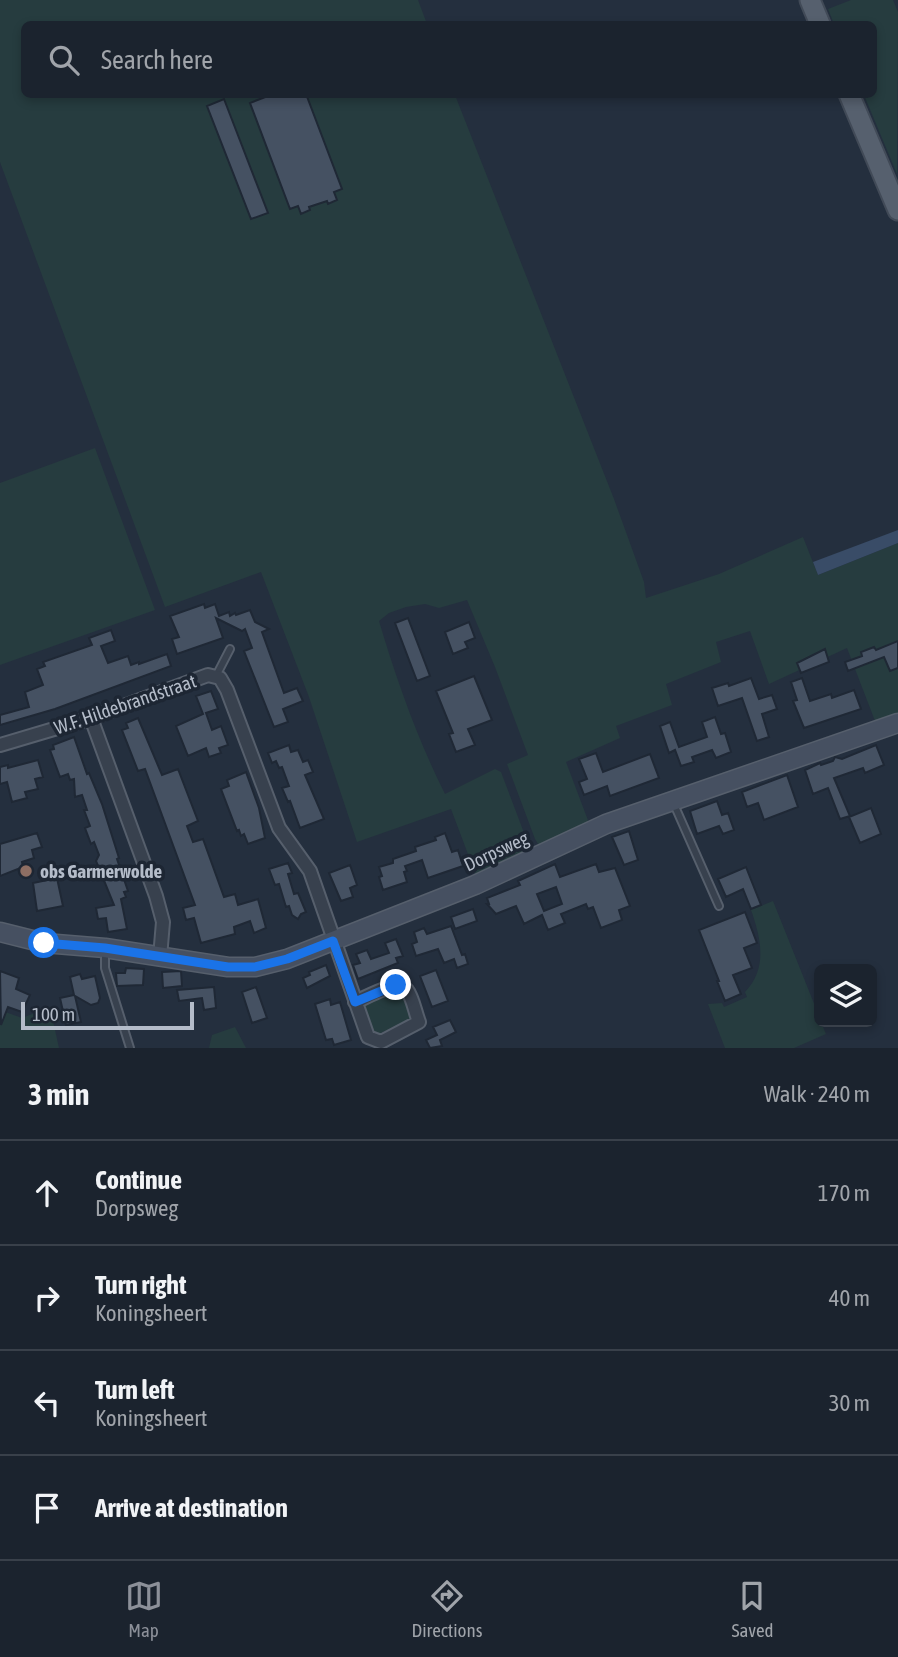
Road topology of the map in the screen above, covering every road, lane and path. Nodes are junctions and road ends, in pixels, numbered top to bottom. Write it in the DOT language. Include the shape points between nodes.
graph roads {
  1 [pos="810,0"];
  2 [pos="819,21"];
  3 [pos="851,98"];
  4 [pos="898,210"];
  5 [pos="230,649"];
  6 [pos="216,676"];
  7 [pos="91,718"];
  8 [pos="898,723"];
  9 [pos="0,745"];
  10 [pos="672,800"];
  11 [pos="719,906"];
  12 [pos="0,932"];
  13 [pos="333,941"];
  14 [pos="105,948"];
  15 [pos="160,957"];
  16 [pos="355,1002"];
  17 [pos="130,1048"];
  1 -- 2 [label="main road"];
  3 -- 4 [label="main road"];
  5 -- 6 [label="lane"];
  6 -- 7 [label="street, W.F. Hildebrandstraat"];
  6 -- 13 [label="street, W.F. Hildebrandstraat" via="224,682 279,828 310,871"];
  7 -- 9 [label="street, W.F. Hildebrandstraat"];
  7 -- 15 [label="street" via="156,896 163,922"];
  8 -- 10 [label="street, Dorpsweg"];
  10 -- 11 [label="lane"];
  10 -- 13 [label="street, Dorpsweg"];
  12 -- 14 [label="street, Dorpsweg" via="44,943"];
  13 -- 15 [label="street, Dorpsweg" via="255,967"];
  13 -- 16 [label="street, W.F. Hildebrandstraat"];
  14 -- 15 [label="street, Dorpsweg"];
  14 -- 17 [label="lane" via="105,968"];
  16 -- 16 [label="street, W.F. Hildebrandstraat" via="368,1037 381,1042 419,1022 404,986"];
}
